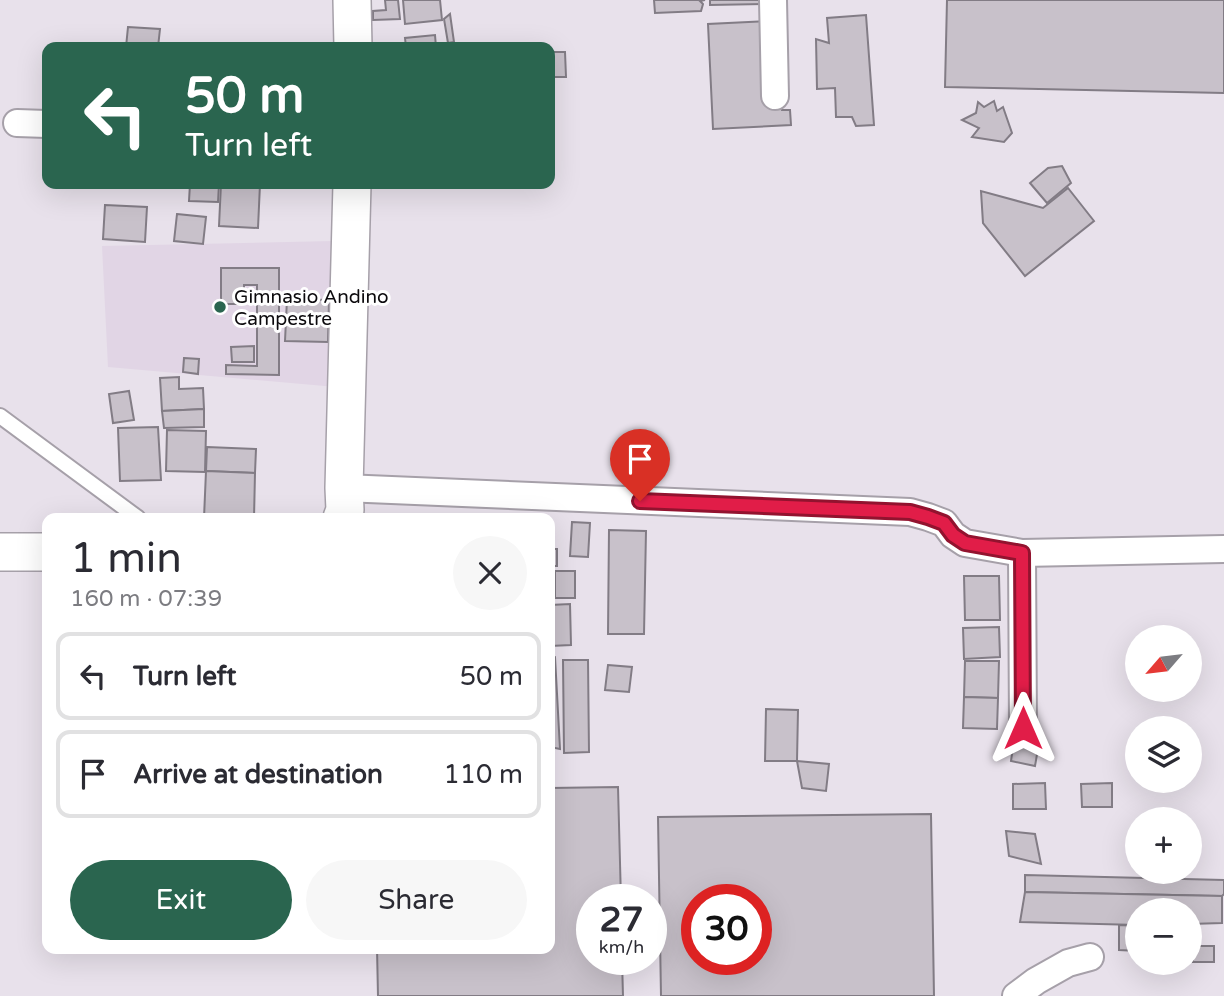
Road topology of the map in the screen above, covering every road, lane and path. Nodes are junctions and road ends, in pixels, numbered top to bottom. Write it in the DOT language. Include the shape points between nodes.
graph roads {
  1 [pos="352,0"];
  2 [pos="773,0"];
  3 [pos="353,42"];
  4 [pos="775,96"];
  5 [pos="17,123"];
  6 [pos="42,124"];
  7 [pos="352,189"];
  8 [pos="0,416"];
  9 [pos="343,503"];
  10 [pos="131,513"];
  11 [pos="1224,550"];
  12 [pos="0,552"];
  13 [pos="42,552"];
  14 [pos="1022,553"];
  15 [pos="1023,728"];
  16 [pos="1090,957"];
  17 [pos="1016,996"];
  1 -- 3 [label="street"];
  2 -- 4 [label="street"];
  5 -- 6 [label="street"];
  7 -- 9 [label="street"];
  8 -- 10 [label="lane"];
  9 -- 14 [label="street" via="910,512 944,523 965,543"];
  11 -- 14 [label="street"];
  12 -- 13 [label="street"];
  14 -- 15 [label="street"];
  16 -- 17 [label="street" via="1068,963"];
}
